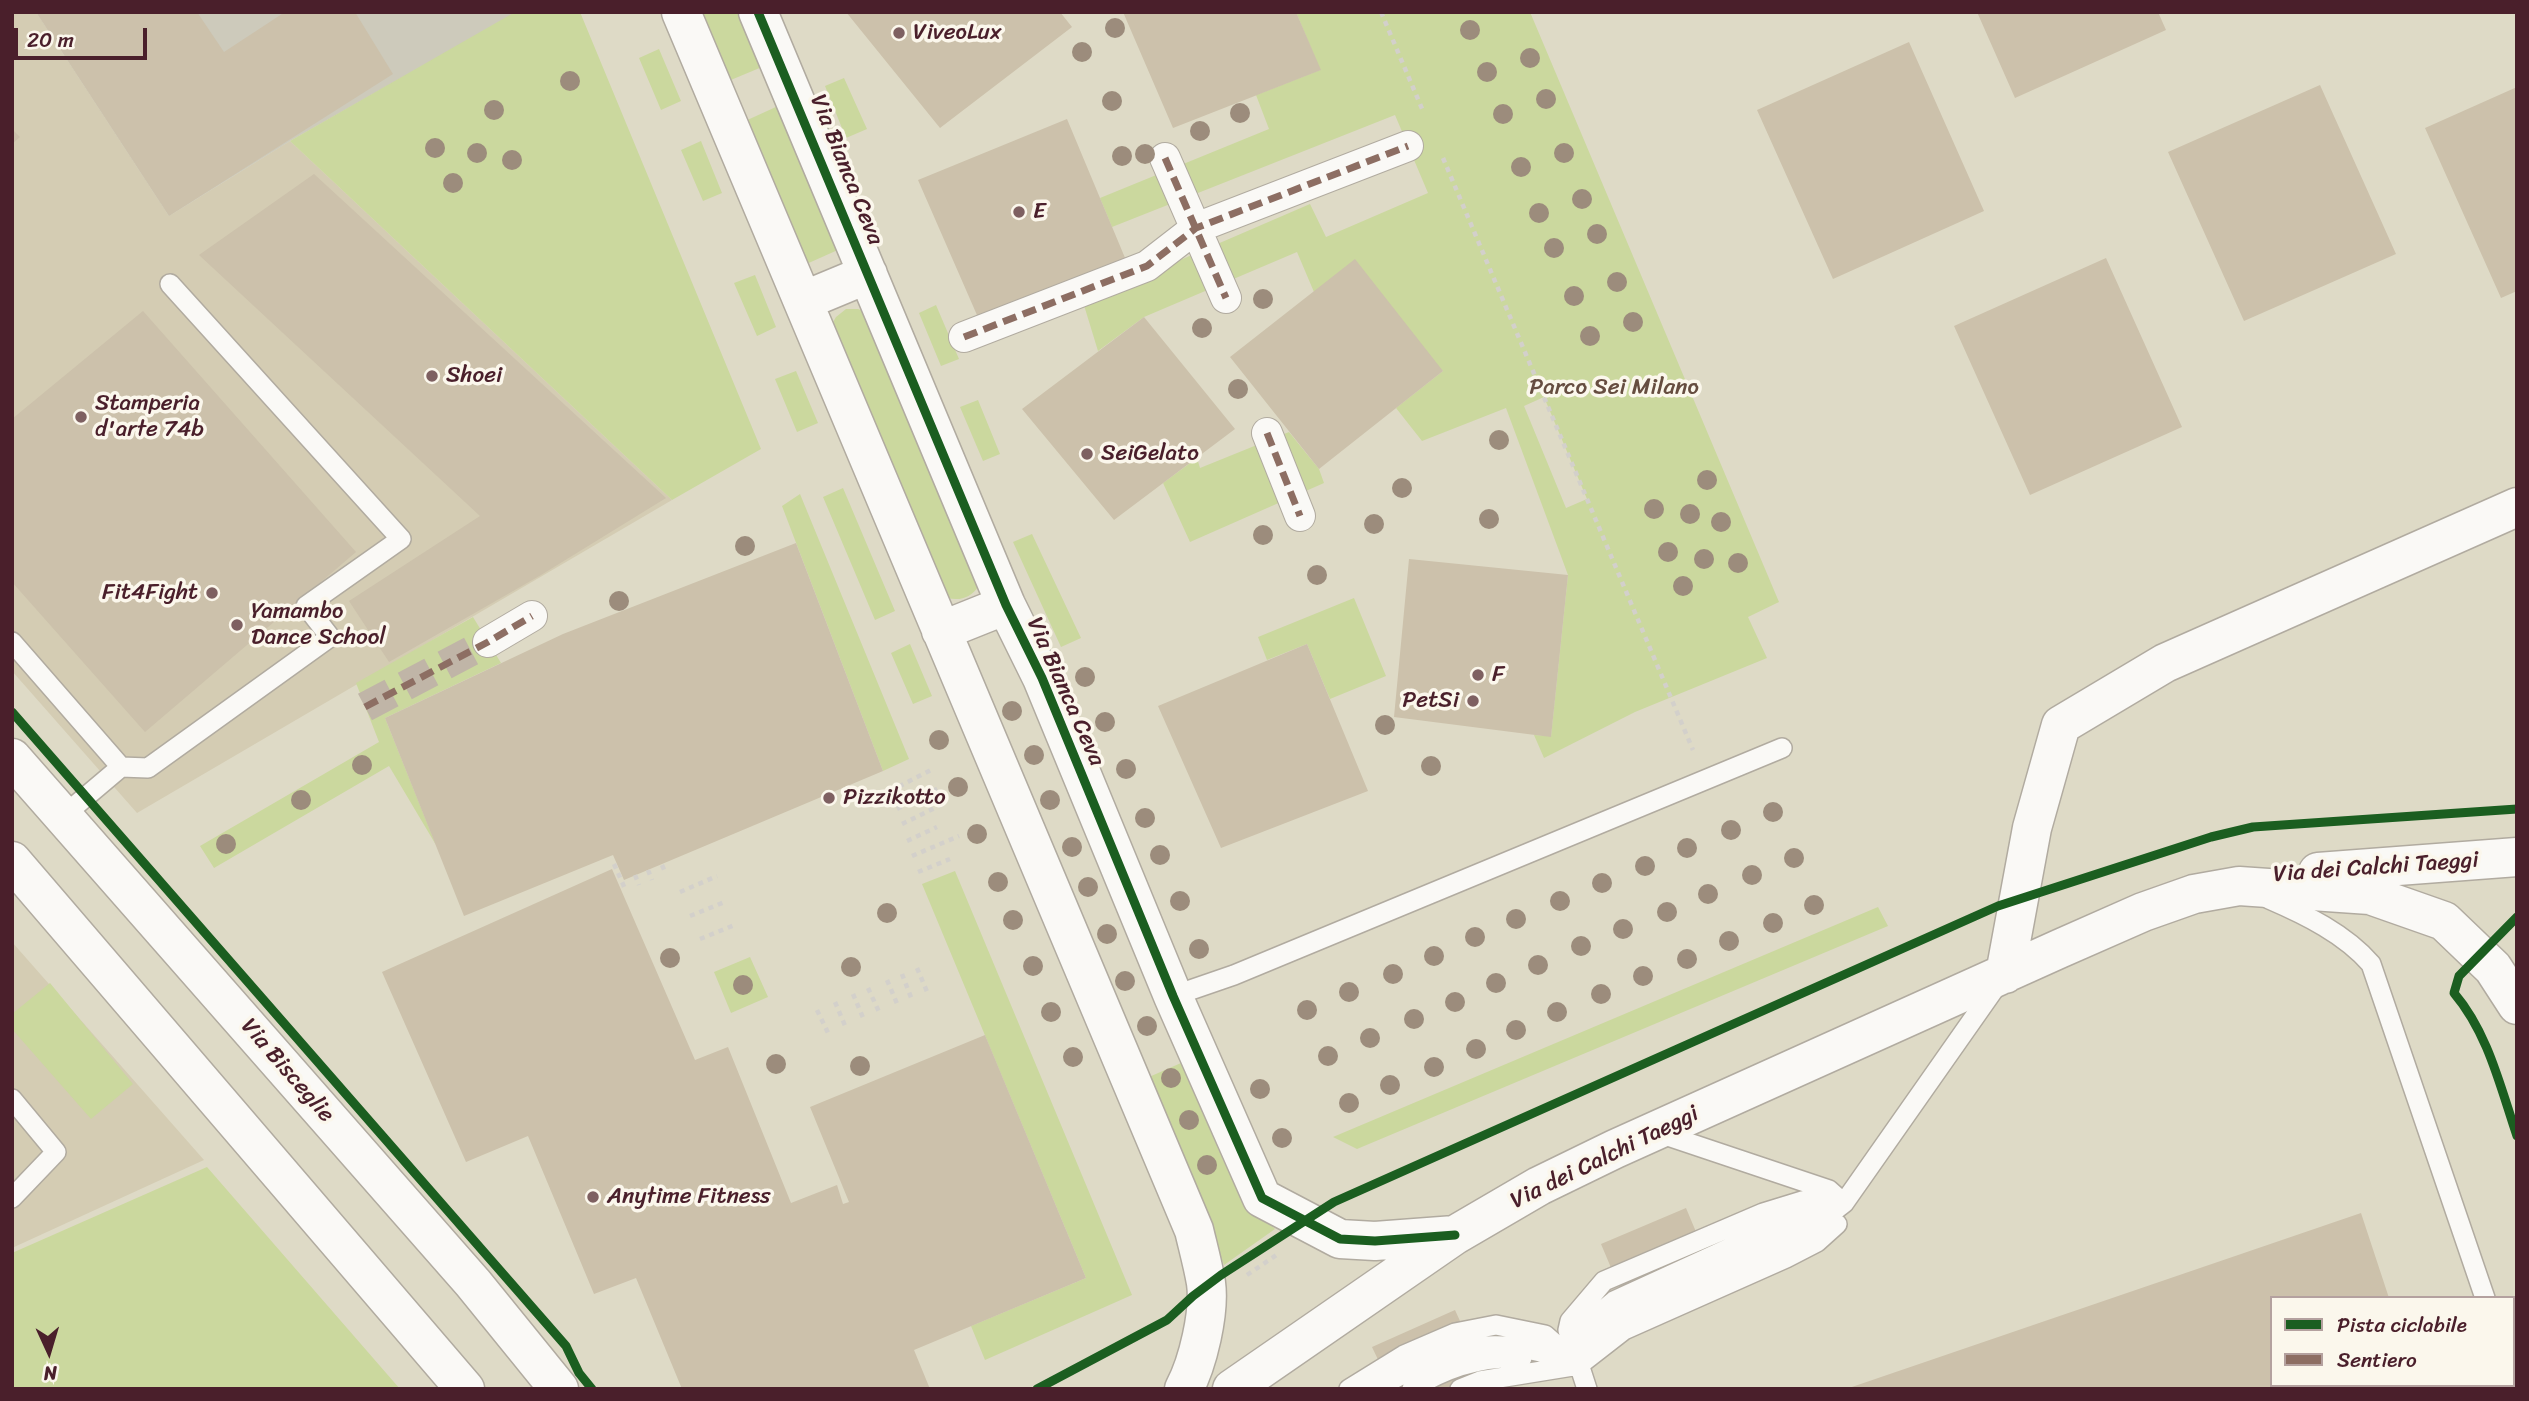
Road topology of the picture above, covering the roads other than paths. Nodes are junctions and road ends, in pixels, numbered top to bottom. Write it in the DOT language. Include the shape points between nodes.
graph roads {
  1 [pos="681,12"];
  2 [pos="758,12"];
  3 [pos="1408,146"];
  4 [pos="1167,164"];
  5 [pos="1200,238"];
  6 [pos="868,274"];
  7 [pos="170,284"];
  8 [pos="1223,291"];
  9 [pos="803,301"];
  10 [pos="964,337"];
  11 [pos="1268,436"];
  12 [pos="1296,506"];
  13 [pos="2517,507"];
  14 [pos="1006,605"];
  15 [pos="531,616"];
  16 [pos="941,631"];
  17 [pos="12,642"];
  18 [pos="488,642"];
  19 [pos="1782,748"];
  20 [pos="12,758"];
  21 [pos="121,767"];
  22 [pos="63,816"];
  23 [pos="2517,857"];
  24 [pos="12,861"];
  25 [pos="2239,886"];
  26 [pos="2005,974"];
  27 [pos="1173,996"];
  28 [pos="2517,1005"];
  29 [pos="12,1099"];
  30 [pos="1656,1132"];
  31 [pos="12,1198"];
  32 [pos="1844,1203"];
  33 [pos="1455,1235"];
  34 [pos="2484,1296"];
  35 [pos="1579,1365"];
  36 [pos="465,1389"];
  37 [pos="558,1389"];
  38 [pos="1184,1389"];
  39 [pos="1232,1389"];
  40 [pos="1349,1389"];
  41 [pos="1377,1389"];
  42 [pos="1412,1389"];
  43 [pos="1460,1389"];
  44 [pos="1587,1389"];
  1 -- 9 [label="street"];
  2 -- 6 [label="street, Via Bianca Ceva"];
  3 -- 5 [label="street"];
  4 -- 5 [label="street"];
  5 -- 8 [label="street"];
  5 -- 10 [label="street" via="1147,265"];
  6 -- 9 [label="street"];
  6 -- 14 [label="street, Via Bianca Ceva"];
  7 -- 21 [label="lane" via="401,539 306,607 330,637 148,768"];
  9 -- 16 [label="street"];
  11 -- 12 [label="street"];
  13 -- 26 [label="street" via="2165,663 2061,724 2032,828"];
  14 -- 16 [label="street"];
  14 -- 27 [label="street, Via Bianca Ceva" via="1042,678"];
  15 -- 18 [label="street"];
  16 -- 38 [label="street" via="1194,1230 1206,1302 1195,1367"];
  17 -- 21 [label="lane"];
  19 -- 27 [label="lane" via="1234,975"];
  20 -- 22 [label="street, Via Bisceglie"];
  21 -- 22 [label="lane"];
  22 -- 37 [label="street, Via Bisceglie" via="473,1283"];
  23 -- 25 [label="street, Via dei Calchi Taeggi" via="2248,877"];
  24 -- 36 [label="street"];
  25 -- 26 [label="street, Via dei Calchi Taeggi" via="2194,894 2143,912"];
  25 -- 28 [label="street, Via dei Calchi Taeggi" via="2370,895 2444,921 2493,968"];
  25 -- 34 [label="lane" via="2319,923 2349,942 2371,964"];
  26 -- 30 [label="street, Via dei Calchi Taeggi"];
  26 -- 32 [label="lane"];
  27 -- 33 [label="street, Via Bianca Ceva" via="1262,1198 1340,1239"];
  29 -- 31 [label="lane" via="56,1152"];
  30 -- 32 [label="lane" via="1829,1190"];
  30 -- 33 [label="street, Via dei Calchi Taeggi" via="1539,1186"];
  32 -- 35 [label="lane" via="1837,1224 1817,1242 1624,1330"];
  32 -- 35 [label="lane" via="1756,1236 1614,1301 1591,1320 1582,1336"];
  33 -- 39 [label="street, Via dei Calchi Taeggi"];
  35 -- 40 [label="lane" via="1545,1335 1496,1325 1455,1333 1417,1349"];
  35 -- 41 [label="lane" via="1538,1349 1497,1344 1463,1347 1410,1368"];
  35 -- 42 [label="lane" via="1500,1357 1468,1363"];
  35 -- 43 [label="lane" via="1480,1381"];
  35 -- 44 [label="lane"];
}
